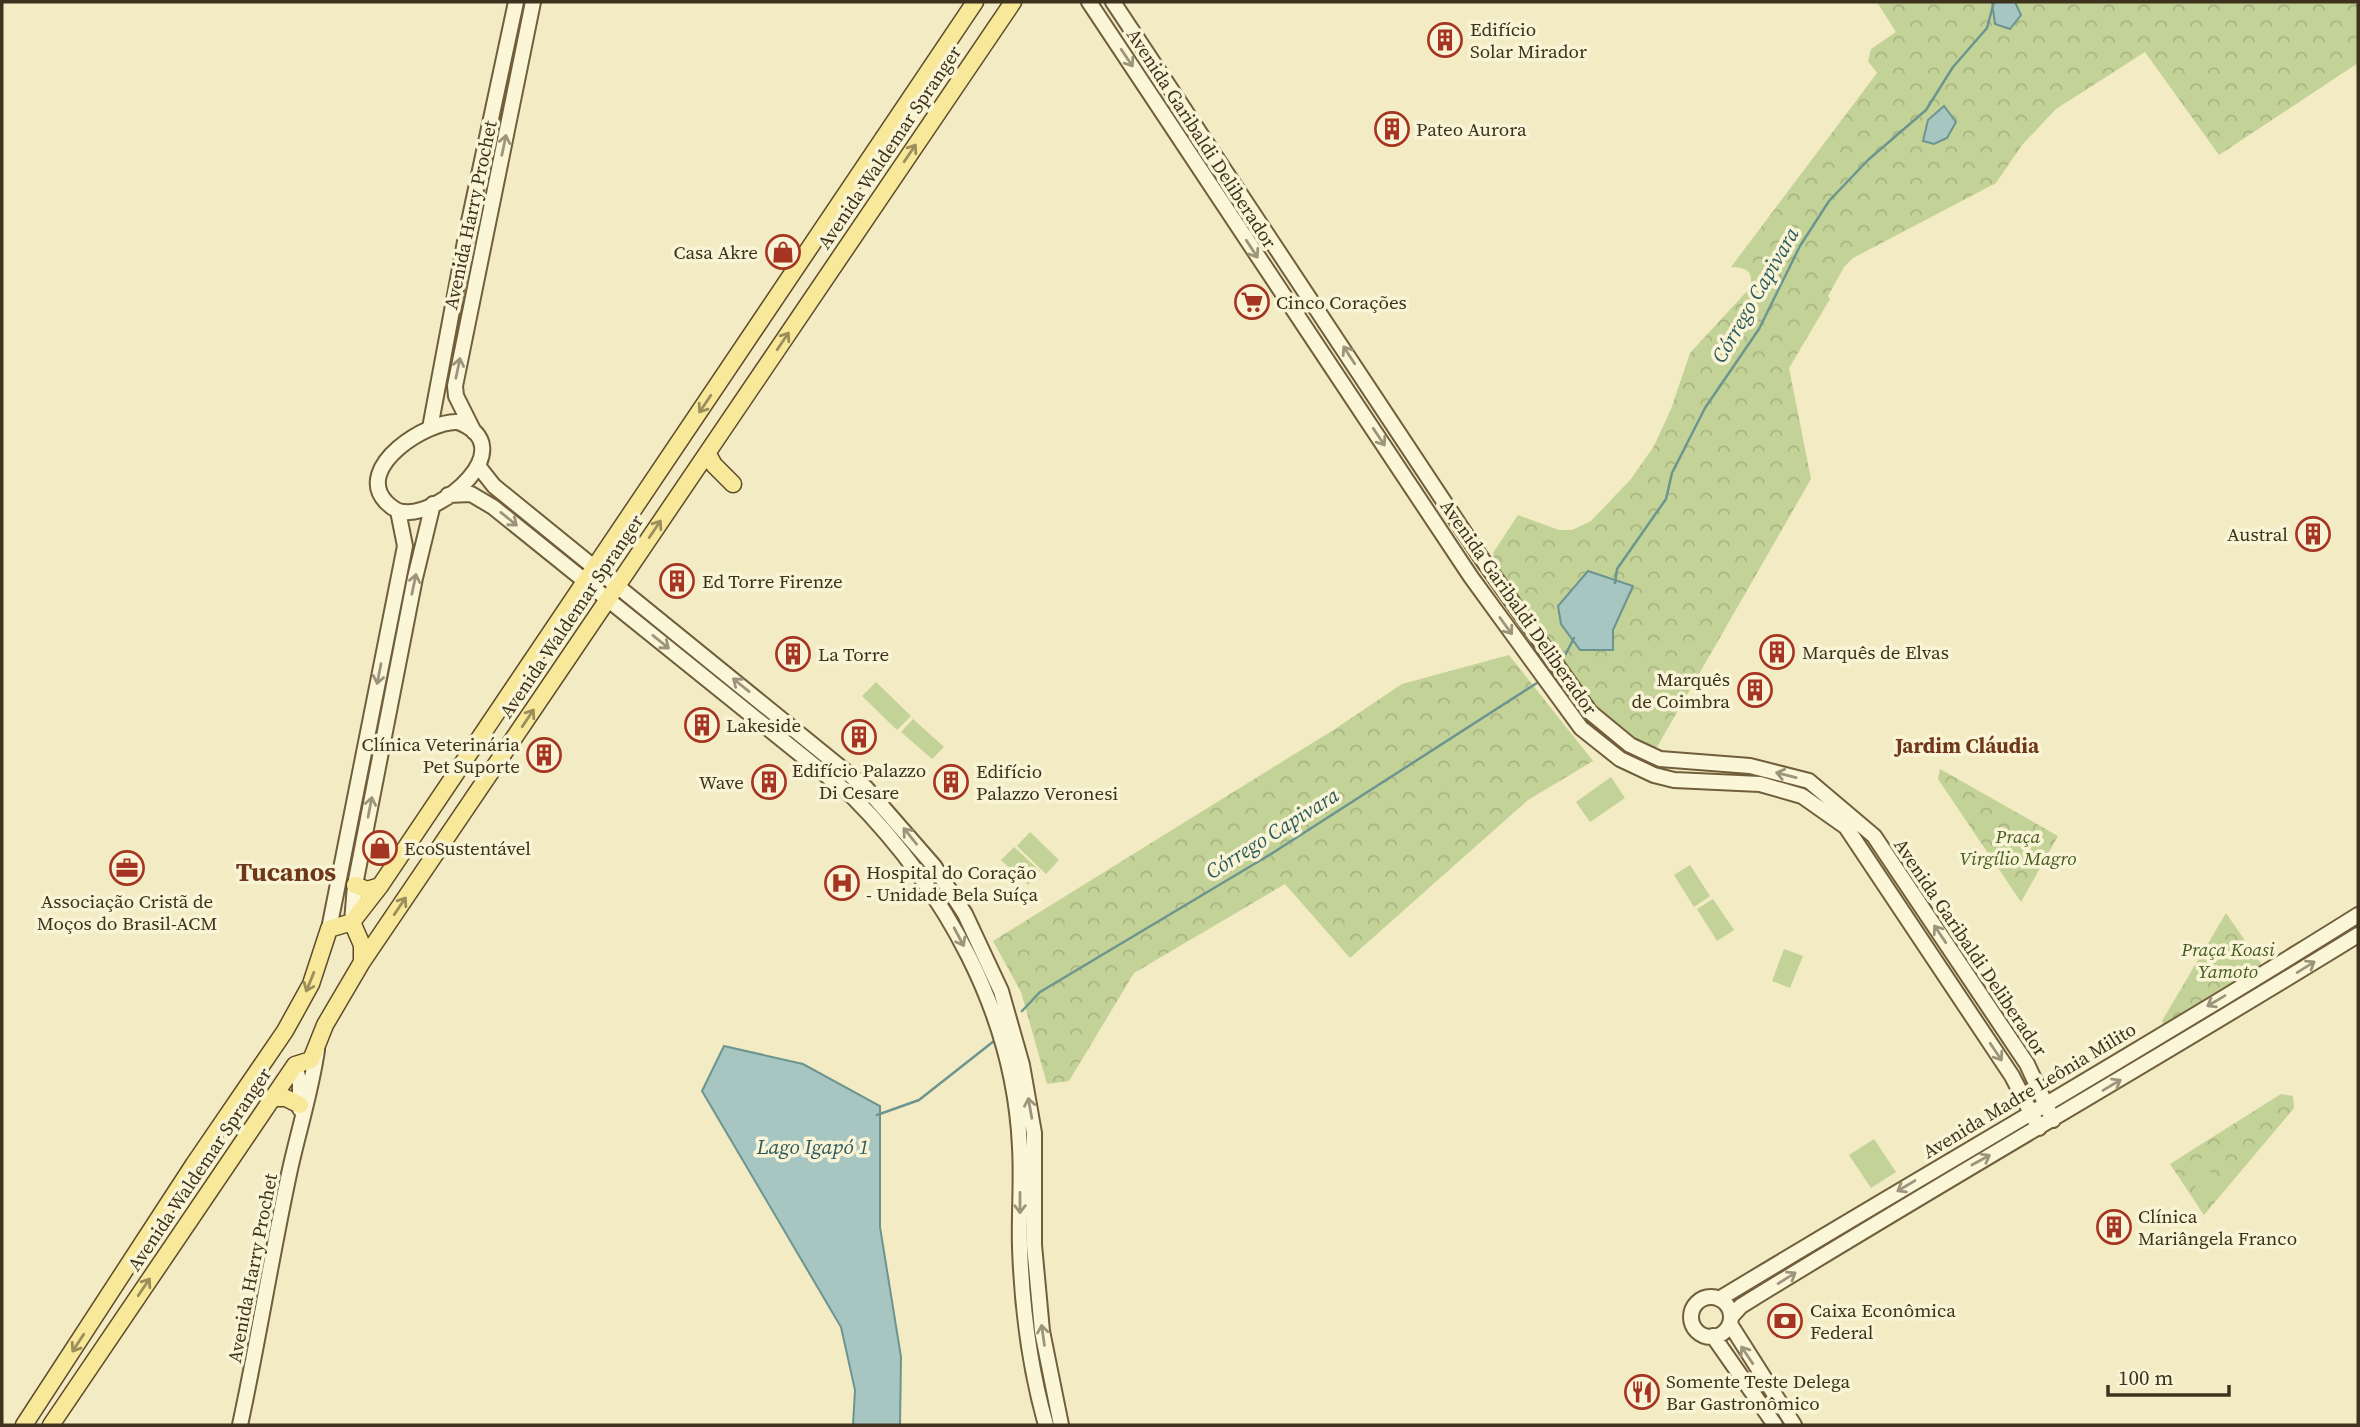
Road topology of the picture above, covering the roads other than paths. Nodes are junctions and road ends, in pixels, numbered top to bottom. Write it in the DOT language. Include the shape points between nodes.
graph roads {
  1 [pos="516,2"];
  2 [pos="533,2"];
  3 [pos="975,2"];
  4 [pos="1013,2"];
  5 [pos="1089,2"];
  6 [pos="1113,2"];
  7 [pos="430,428"];
  8 [pos="474,432"];
  9 [pos="708,454"];
  10 [pos="479,467"];
  11 [pos="733,484"];
  12 [pos="449,495"];
  13 [pos="433,504"];
  14 [pos="398,511"];
  15 [pos="590,575"];
  16 [pos="613,592"];
  17 [pos="1630,745"];
  18 [pos="1620,759"];
  19 [pos="355,885"];
  20 [pos="380,886"];
  21 [pos="2358,915"];
  22 [pos="352,922"];
  23 [pos="329,929"];
  24 [pos="2358,935"];
  25 [pos="362,962"];
  26 [pos="285,1031"];
  27 [pos="317,1049"];
  28 [pos="2027,1064"];
  29 [pos="295,1065"];
  30 [pos="2012,1076"];
  31 [pos="274,1098"];
  32 [pos="2048,1104"];
  33 [pos="300,1111"];
  34 [pos="2033,1113"];
  35 [pos="2053,1120"];
  36 [pos="2039,1128"];
  37 [pos="1719,1299"];
  38 [pos="1730,1320"];
  39 [pos="92,1322"];
  40 [pos="114,1332"];
  41 [pos="1713,1336"];
  42 [pos="1042,1381"];
  43 [pos="24,1425"];
  44 [pos="51,1425"];
  45 [pos="240,1425"];
  46 [pos="1046,1425"];
  47 [pos="1062,1425"];
  48 [pos="1775,1425"];
  49 [pos="1794,1425"];
  1 -- 7 [label="street, Avenida Harry Prochet"];
  8 -- 2 [label="street, Avenida Harry Prochet, one-way" via="455,386"];
  3 -- 15 [label="main road, Avenida Waldemar Spranger, one-way"];
  9 -- 4 [label="main road, Avenida Waldemar Spranger, one-way"];
  5 -- 18 [label="street, Avenida Garibaldi Deliberador, one-way" via="1471,577 1581,728"];
  17 -- 6 [label="street, Avenida Garibaldi Deliberador, one-way" via="1601,724 1570,688"];
  7 -- 8 [label="street" via="458,422"];
  7 -- 14 [label="street" via="391,455 377,475 382,497"];
  8 -- 10 [label="street" via="483,450"];
  9 -- 11 [label="main road"];
  16 -- 9 [label="main road, Avenida Waldemar Spranger, one-way"];
  10 -- 12 [label="street"];
  10 -- 15 [label="street"];
  12 -- 13 [label="street"];
  12 -- 15 [label="street, one-way" via="479,497"];
  13 -- 14 [label="street" via="414,512"];
  19 -- 13 [label="street, one-way"];
  14 -- 23 [label="street, one-way" via="405,547"];
  15 -- 16 [label="street"];
  15 -- 20 [label="main road, Avenida Waldemar Spranger"];
  25 -- 16 [label="main road, Avenida Waldemar Spranger, one-way"];
  16 -- 42 [label="street" via="866,788 934,866 965,914 1000,991 1031,1108"];
  17 -- 18 [label="street"];
  28 -- 17 [label="street, Avenida Garibaldi Deliberador, one-way" via="1874,836 1809,780 1750,766 1670,761"];
  18 -- 30 [label="street, Avenida Garibaldi Deliberador, one-way" via="1674,780 1760,784 1802,796 1846,827"];
  19 -- 20 [label="main road" via="367,890"];
  19 -- 22 [label="street"];
  20 -- 22 [label="main road, Avenida Waldemar Spranger"];
  21 -- 32 [label="street, Avenida Madre Leônia Milito, one-way"];
  22 -- 23 [label="main road"];
  22 -- 25 [label="main road" via="362,945"];
  23 -- 26 [label="main road, Avenida Waldemar Spranger, one-way" via="311,984"];
  35 -- 24 [label="street, Avenida Madre Leônia Milito, one-way"];
  25 -- 27 [label="main road, Avenida Waldemar Spranger" via="325,1025"];
  26 -- 29 [label="main road" via="286,1055"];
  26 -- 39 [label="main road, Avenida Waldemar Spranger"];
  27 -- 29 [label="main road, Avenida Waldemar Spranger" via="311,1060"];
  27 -- 33 [label="street, Avenida Harry Prochet" via="312,1083"];
  28 -- 30 [label="street"];
  28 -- 32 [label="street, Avenida Garibaldi Deliberador"];
  29 -- 31 [label="main road, Avenida Waldemar Spranger"];
  29 -- 33 [label="street, Avenida Harry Prochet"];
  30 -- 34 [label="street, Avenida Garibaldi Deliberador"];
  31 -- 33 [label="main road" via="285,1098"];
  40 -- 31 [label="main road, Avenida Waldemar Spranger, one-way"];
  32 -- 34 [label="street, Avenida Madre Leônia Milito"];
  32 -- 35 [label="street, Avenida Garibaldi Deliberador"];
  33 -- 45 [label="street, Avenida Harry Prochet"];
  34 -- 36 [label="street, Avenida Garibaldi Deliberador"];
  34 -- 37 [label="street, Avenida Madre Leônia Milito, one-way"];
  35 -- 36 [label="street, Avenida Madre Leônia Milito"];
  38 -- 36 [label="street, Avenida Madre Leônia Milito, one-way" via="1741,1306"];
  37 -- 38 [label="street" via="1728,1306"];
  37 -- 41 [label="street" via="1701,1300 1692,1315 1698,1331"];
  38 -- 41 [label="street" via="1723,1332"];
  49 -- 38 [label="street, one-way"];
  39 -- 40 [label="main road"];
  39 -- 43 [label="main road, Avenida Waldemar Spranger, one-way"];
  40 -- 44 [label="main road, Avenida Waldemar Spranger"];
  41 -- 48 [label="street"];
  42 -- 46 [label="street"];
  42 -- 47 [label="street"];
}
